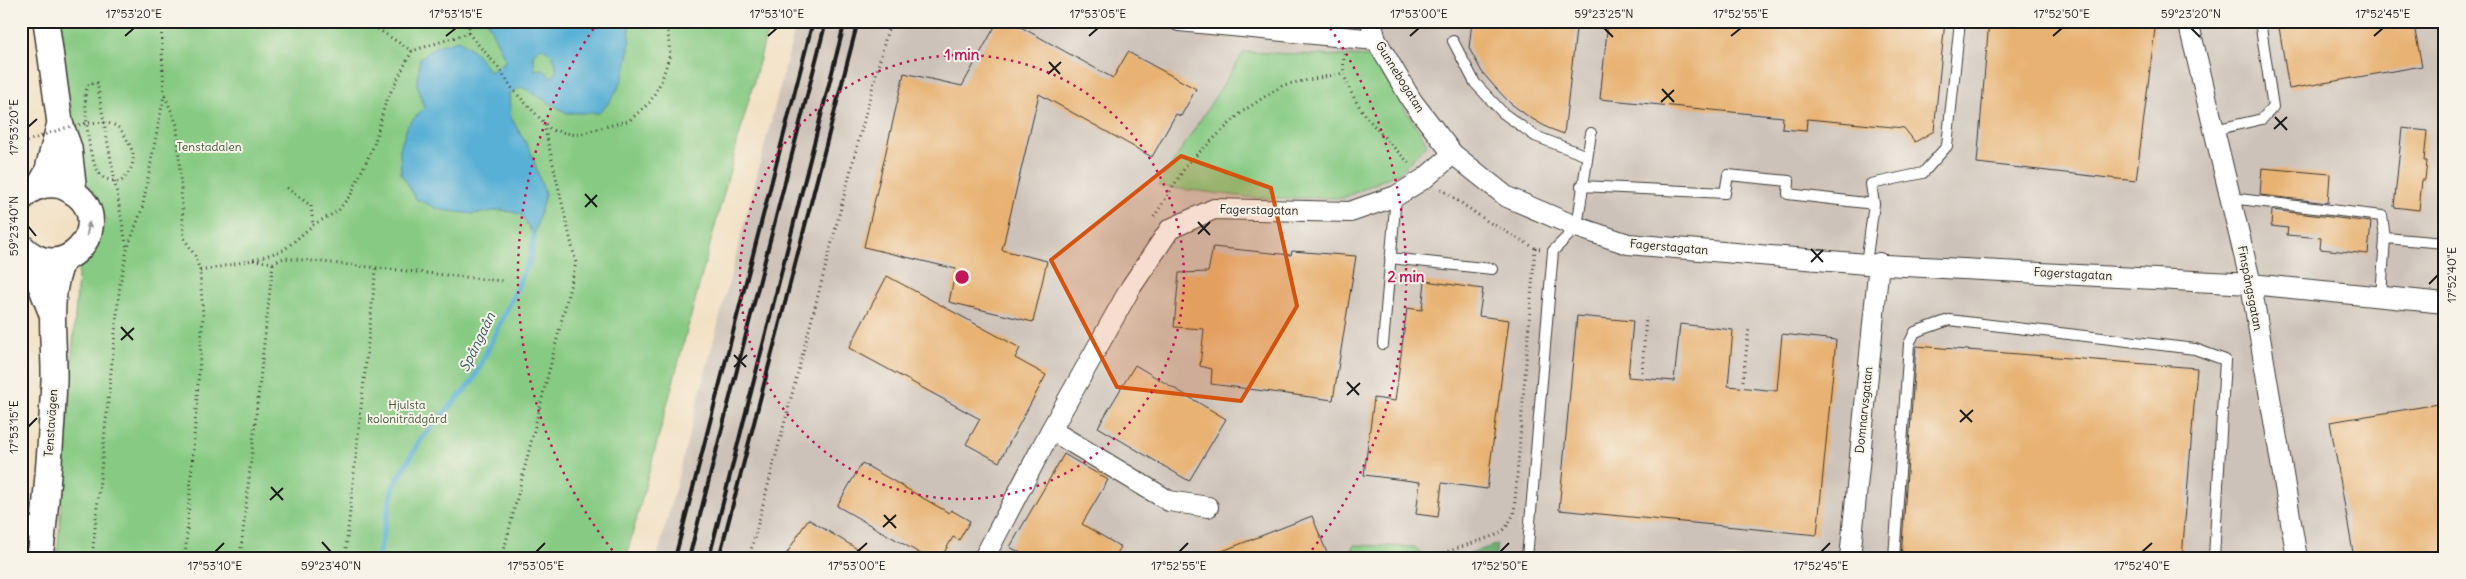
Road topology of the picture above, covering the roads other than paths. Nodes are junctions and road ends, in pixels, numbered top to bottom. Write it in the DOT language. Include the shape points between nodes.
graph roads {
  1 [pos="46,21"];
  2 [pos="1179,21"];
  3 [pos="1960,21"];
  4 [pos="2188,21"];
  5 [pos="2260,21"];
  6 [pos="1374,31"];
  7 [pos="1453,41"];
  8 [pos="60,123"];
  9 [pos="2214,130"];
  10 [pos="1591,133"];
  11 [pos="1453,154"];
  12 [pos="1587,156"];
  13 [pos="1581,186"];
  14 [pos="74,193"];
  15 [pos="26,195"];
  16 [pos="1396,196"];
  17 [pos="2230,198"];
  18 [pos="1874,204"];
  19 [pos="1577,227"];
  20 [pos="2385,238"];
  21 [pos="2445,243"];
  22 [pos="24,249"];
  23 [pos="1390,258"];
  24 [pos="63,260"];
  25 [pos="1873,263"];
  26 [pos="1492,269"];
  27 [pos="2251,284"];
  28 [pos="2381,296"];
  29 [pos="2445,303"];
  30 [pos="53,316"];
  31 [pos="1383,344"];
  32 [pos="1051,430"];
  33 [pos="1208,507"];
  34 [pos="32,528"];
  35 [pos="40,558"];
  36 [pos="984,558"];
  37 [pos="1527,558"];
  38 [pos="1850,558"];
  39 [pos="1894,558"];
  40 [pos="2214,558"];
  41 [pos="2297,558"];
  1 -- 8 [label="street"];
  2 -- 6 [label="street" via="1344,38"];
  3 -- 18 [label="lane" via="1947,146 1924,173 1872,184"];
  4 -- 9 [label="street, Finspångsgatan"];
  5 -- 9 [label="lane" via="2273,107 2262,119"];
  6 -- 11 [label="street, Gunnebogatan" via="1412,101"];
  7 -- 12 [label="lane" via="1475,83 1503,113 1535,136"];
  8 -- 14 [label="street" via="69,148"];
  8 -- 15 [label="street" via="46,173"];
  9 -- 17 [label="street, Finspångsgatan"];
  10 -- 12 [label="lane"];
  11 -- 16 [label="street, Fagerstagatan" via="1425,178"];
  11 -- 19 [label="street, Fagerstagatan" via="1507,197"];
  12 -- 13 [label="lane"];
  13 -- 18 [label="lane" via="1725,194 1728,175 1789,181 1788,194"];
  13 -- 19 [label="lane"];
  14 -- 15 [label="street" via="56,184"];
  24 -- 14 [label="street, one-way" via="75,254 89,232 87,206"];
  16 -- 23 [label="lane"];
  16 -- 32 [label="street, Fagerstagatan" via="1350,212 1214,209 1170,230 1131,286"];
  17 -- 20 [label="lane" via="2382,216"];
  17 -- 27 [label="street, Finspångsgatan"];
  18 -- 25 [label="lane"];
  19 -- 25 [label="street, Fagerstagatan" via="1628,244"];
  19 -- 37 [label="lane" via="1553,251"];
  20 -- 21 [label="lane"];
  20 -- 28 [label="lane"];
  22 -- 24 [label="street, Tenstavägen" via="38,259"];
  22 -- 30 [label="street, Tenstavägen"];
  23 -- 26 [label="lane"];
  23 -- 31 [label="lane"];
  24 -- 30 [label="street, Tenstavägen"];
  25 -- 27 [label="street, Fagerstagatan"];
  25 -- 38 [label="street, Domnarvsgatan"];
  27 -- 28 [label="street, Fagerstagatan"];
  27 -- 41 [label="street, Finspångsgatan"];
  28 -- 29 [label="street, Fagerstagatan"];
  30 -- 34 [label="street, Tenstavägen" via="54,380"];
  32 -- 33 [label="street" via="1169,501"];
  32 -- 36 [label="street, Fagerstagatan"];
  34 -- 35 [label="street, Tenstavägen"];
  39 -- 40 [label="lane" via="1909,344 1914,332 1948,320 2195,348 2225,360"];
}
